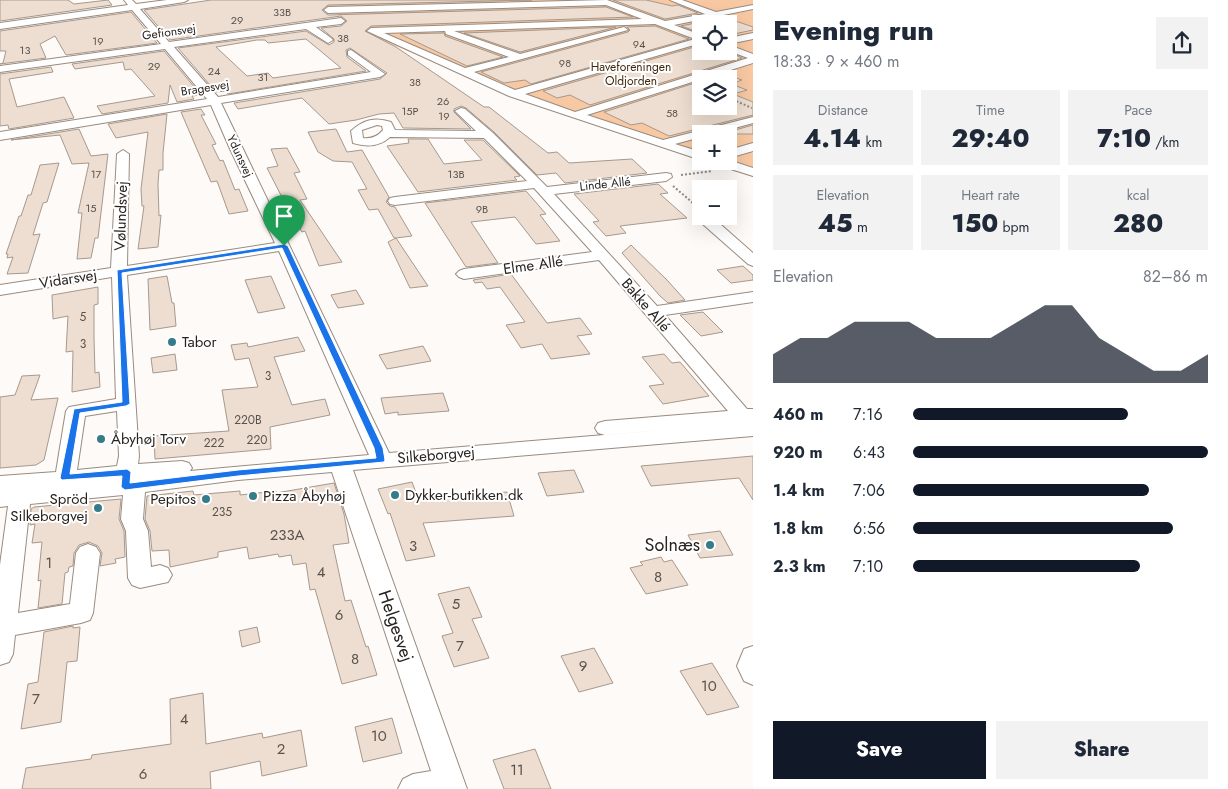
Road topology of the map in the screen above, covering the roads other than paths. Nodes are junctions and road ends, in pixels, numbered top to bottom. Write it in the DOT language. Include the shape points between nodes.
graph roads {
  1 [pos="128,0"];
  2 [pos="184,0"];
  3 [pos="674,0"];
  4 [pos="746,0"];
  5 [pos="603,1"];
  6 [pos="753,2"];
  7 [pos="134,7"];
  8 [pos="753,7"];
  9 [pos="328,10"];
  10 [pos="716,14"];
  11 [pos="341,21"];
  12 [pos="660,23"];
  13 [pos="0,26"];
  14 [pos="308,26"];
  15 [pos="514,26"];
  16 [pos="440,28"];
  17 [pos="692,35"];
  18 [pos="753,36"];
  19 [pos="737,39"];
  20 [pos="328,40"];
  21 [pos="692,42"];
  22 [pos="168,45"];
  23 [pos="567,45"];
  24 [pos="351,52"];
  25 [pos="737,52"];
  26 [pos="518,58"];
  27 [pos="753,59"];
  28 [pos="0,69"];
  29 [pos="463,72"];
  30 [pos="513,94"];
  31 [pos="215,101"];
  32 [pos="461,111"];
  33 [pos="576,115"];
  34 [pos="753,120"];
  35 [pos="387,133"];
  36 [pos="0,136"];
  37 [pos="489,136"];
  38 [pos="664,143"];
  39 [pos="753,147"];
  40 [pos="737,152"];
  41 [pos="692,153"];
  42 [pos="123,154"];
  43 [pos="737,167"];
  44 [pos="753,172"];
  45 [pos="666,177"];
  46 [pos="540,187"];
  47 [pos="395,201"];
  48 [pos="712,225"];
  49 [pos="284,246"];
  50 [pos="603,255"];
  51 [pos="753,261"];
  52 [pos="119,271"];
  53 [pos="464,274"];
  54 [pos="0,290"];
  55 [pos="753,298"];
  56 [pos="652,312"];
  57 [pos="126,404"];
  58 [pos="750,423"];
  59 [pos="380,454"];
  60 [pos="340,464"];
  61 [pos="65,478"];
  62 [pos="129,482"];
  63 [pos="10,490"];
  64 [pos="88,553"];
  65 [pos="160,575"];
  66 [pos="4,626"];
  67 [pos="0,654"];
  68 [pos="753,656"];
  69 [pos="753,673"];
  70 [pos="451,786"];
  71 [pos="413,789"];
  1 -- 7 [label="street, Ydunsvej"];
  2 -- 7 [label="street"];
  3 -- 10 [label="street"];
  4 -- 6 [label="street"];
  5 -- 9 [label="street"];
  5 -- 12 [label="street"];
  7 -- 13 [label="street"];
  7 -- 22 [label="street, Ydunsvej"];
  8 -- 10 [label="street"];
  10 -- 12 [label="street"];
  11 -- 14 [label="street, Gefionsvej"];
  12 -- 15 [label="street"];
  12 -- 17 [label="street"];
  12 -- 23 [label="street"];
  14 -- 20 [label="street"];
  14 -- 22 [label="street, Gefionsvej"];
  15 -- 16 [label="street"];
  15 -- 23 [label="street"];
  16 -- 26 [label="street"];
  16 -- 29 [label="street" via="371,31"];
  18 -- 19 [label="street"];
  21 -- 30 [label="street"];
  22 -- 28 [label="street, Gefionsvej"];
  22 -- 31 [label="street, Ydunsvej"];
  23 -- 26 [label="street"];
  24 -- 31 [label="street, Bragesvej" via="380,74"];
  25 -- 27 [label="street"];
  26 -- 29 [label="street"];
  27 -- 33 [label="street"];
  29 -- 30 [label="street"];
  30 -- 33 [label="street"];
  31 -- 36 [label="street, Bragesvej"];
  31 -- 49 [label="street, Ydunsvej"];
  32 -- 37 [label="street, Bakke Allé"];
  33 -- 38 [label="street"];
  34 -- 38 [label="street"];
  35 -- 35 [label="street" via="376,141 366,143 357,140 359,129 374,122 388,126"];
  35 -- 37 [label="street"];
  37 -- 46 [label="street, Bakke Allé"];
  38 -- 41 [label="street"];
  39 -- 40 [label="street"];
  42 -- 52 [label="street, Vølundsvej"];
  43 -- 44 [label="street"];
  45 -- 46 [label="street, Linde Allé"];
  46 -- 47 [label="street"];
  46 -- 50 [label="street, Bakke Allé"];
  48 -- 51 [label="street"];
  49 -- 52 [label="street, Vidarsvej"];
  49 -- 59 [label="street, Ydunsvej"];
  50 -- 53 [label="street, Elme Allé"];
  50 -- 56 [label="street, Bakke Allé"];
  52 -- 54 [label="street, Vidarsvej"];
  52 -- 57 [label="street, Vølundsvej"];
  55 -- 56 [label="street"];
  56 -- 58 [label="street, Bakke Allé"];
  57 -- 61 [label="street" via="76,410"];
  57 -- 62 [label="street, Vølundsvej"];
  58 -- 59 [label="street, Silkeborgvej"];
  59 -- 60 [label="street, Silkeborgvej"];
  59 -- 62 [label="street, Silkeborgvej"];
  60 -- 62 [label="street, Silkeborgvej"];
  60 -- 70 [label="street, Helgesvej"];
  61 -- 62 [label="street, Silkeborgvej"];
  61 -- 63 [label="street, Silkeborgvej"];
  62 -- 63 [label="street, Silkeborgvej"];
  62 -- 65 [label="street, Vølundsvej" via="140,578"];
  63 -- 66 [label="street"];
  64 -- 66 [label="street" via="81,612"];
  66 -- 67 [label="street"];
  68 -- 69 [label="street" via="750,666"];
  70 -- 71 [label="street"];
}
